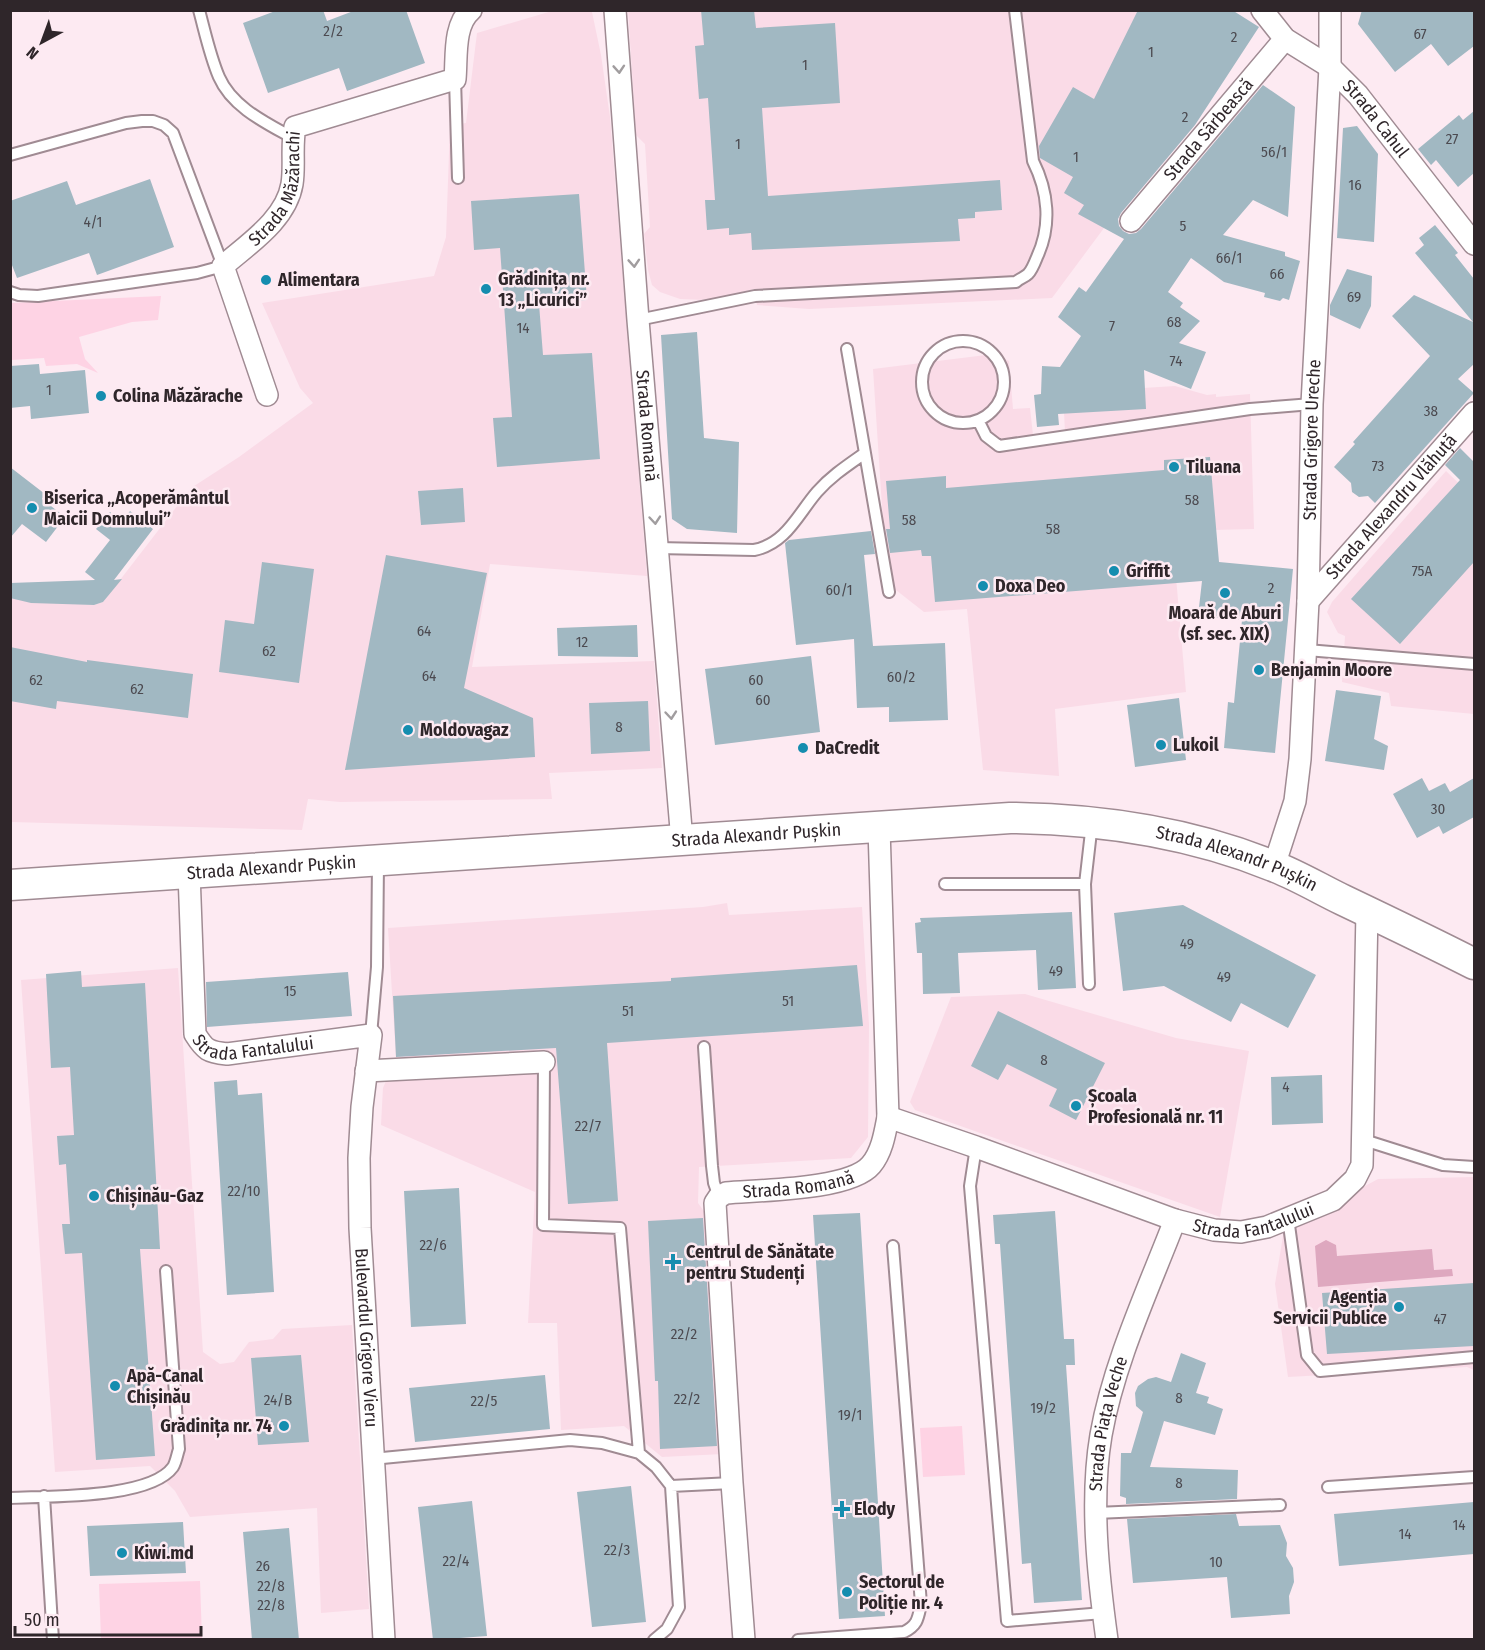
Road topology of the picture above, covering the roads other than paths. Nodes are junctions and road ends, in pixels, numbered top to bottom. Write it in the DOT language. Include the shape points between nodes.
graph roads {
  1 [pos="199,10"];
  2 [pos="471,10"];
  3 [pos="615,10"];
  4 [pos="1015,10"];
  5 [pos="1262,10"];
  6 [pos="1330,10"];
  7 [pos="1285,39"];
  8 [pos="1330,67"];
  9 [pos="455,79"];
  10 [pos="293,138"];
  11 [pos="10,155"];
  12 [pos="458,178"];
  13 [pos="1131,220"];
  14 [pos="1474,244"];
  15 [pos="223,266"];
  16 [pos="10,292"];
  17 [pos="638,320"];
  18 [pos="847,349"];
  19 [pos="267,395"];
  20 [pos="1312,404"];
  21 [pos="1474,413"];
  22 [pos="979,422"];
  23 [pos="865,453"];
  24 [pos="657,548"];
  25 [pos="890,592"];
  26 [pos="1308,601"];
  27 [pos="1307,650"];
  28 [pos="1474,664"];
  29 [pos="1092,822"];
  30 [pos="879,828"];
  31 [pos="682,841"];
  32 [pos="378,861"];
  33 [pos="1274,866"];
  34 [pos="189,873"];
  35 [pos="945,884"];
  36 [pos="1085,884"];
  37 [pos="10,885"];
  38 [pos="1367,912"];
  39 [pos="1474,964"];
  40 [pos="1089,984"];
  41 [pos="371,1035"];
  42 [pos="704,1047"];
  43 [pos="544,1062"];
  44 [pos="366,1071"];
  45 [pos="888,1117"];
  46 [pos="1364,1140"];
  47 [pos="976,1147"];
  48 [pos="1474,1167"];
  49 [pos="719,1197"];
  50 [pos="1288,1218"];
  51 [pos="1175,1221"];
  52 [pos="893,1246"];
  53 [pos="166,1271"];
  54 [pos="1474,1357"];
  55 [pos="639,1453"];
  56 [pos="372,1459"];
  57 [pos="1474,1477"];
  58 [pos="732,1483"];
  59 [pos="671,1486"];
  60 [pos="1328,1487"];
  61 [pos="44,1496"];
  62 [pos="10,1498"];
  63 [pos="1280,1505"];
  64 [pos="1096,1513"];
  65 [pos="1103,1613"];
  66 [pos="53,1640"];
  67 [pos="384,1640"];
  68 [pos="654,1640"];
  69 [pos="744,1640"];
  70 [pos="798,1640"];
  71 [pos="1107,1640"];
  1 -- 10 [label="lane" via="219,78 227,90 247,110"];
  2 -- 9 [label="street" via="459,30"];
  3 -- 17 [label="street, Strada Romană, one-way"];
  4 -- 17 [label="lane" via="1033,161 1046,202 1043,241 1028,274 1016,282 754,296"];
  5 -- 7 [label="street, Strada Cahul"];
  6 -- 8 [label="street, Strada Grigore Ureche"];
  7 -- 8 [label="street, Strada Cahul"];
  7 -- 13 [label="street, Strada Sârbească"];
  8 -- 14 [label="street, Strada Cahul" via="1358,95"];
  8 -- 20 [label="street, Strada Grigore Ureche"];
  9 -- 10 [label="street, Strada Măzărachi" via="295,127"];
  9 -- 12 [label="lane"];
  10 -- 15 [label="street, Strada Măzărachi" via="288,199 273,221"];
  11 -- 15 [label="lane" via="126,123 153,121 164,125 173,134"];
  15 -- 16 [label="lane" via="38,296"];
  15 -- 19 [label="street"];
  17 -- 24 [label="street, Strada Romană, one-way"];
  18 -- 23 [label="lane"];
  20 -- 22 [label="lane" via="1250,409 999,446 986,436"];
  20 -- 26 [label="street, Strada Grigore Ureche"];
  21 -- 26 [label="street, Strada Alexandru Vlăhuță"];
  22 -- 22 [label="lane" via="959,424 940,417 926,402 921,383 926,363 939,348 958,340 978,343 994,354 1004,372 1000,401"];
  23 -- 24 [label="lane" via="818,490 792,525 767,548"];
  23 -- 25 [label="lane"];
  24 -- 31 [label="street, Strada Romană, one-way"];
  26 -- 27 [label="street, Strada Grigore Ureche"];
  27 -- 28 [label="lane"];
  27 -- 33 [label="street, Strada Grigore Ureche" via="1295,801"];
  29 -- 30 [label="main road, Strada Alexandr Pușkin" via="1010,818"];
  29 -- 33 [label="main road, Strada Alexandr Pușkin" via="1156,831"];
  29 -- 36 [label="lane"];
  30 -- 31 [label="main road, Strada Alexandr Pușkin"];
  30 -- 45 [label="street, Strada Romană"];
  31 -- 32 [label="main road, Strada Alexandr Pușkin"];
  32 -- 34 [label="main road, Strada Alexandr Pușkin"];
  32 -- 41 [label="lane" via="377,967"];
  33 -- 38 [label="main road, Strada Alexandr Pușkin"];
  34 -- 37 [label="main road, Strada Alexandr Pușkin"];
  34 -- 41 [label="street, Strada Fantalului" via="195,1034 202,1046 212,1053 226,1054"];
  35 -- 36 [label="lane"];
  36 -- 40 [label="lane"];
  38 -- 39 [label="main road, Strada Alexandr Pușkin"];
  38 -- 46 [label="street, Strada Fantalului"];
  41 -- 44 [label="street, Bulevardul Grigore Vieru"];
  42 -- 49 [label="lane" via="712,1166"];
  43 -- 44 [label="street"];
  43 -- 55 [label="lane" via="543,1225 620,1228"];
  44 -- 56 [label="street, Bulevardul Grigore Vieru" via="359,1170"];
  45 -- 47 [label="street, Strada Fantalului"];
  45 -- 49 [label="street, Strada Romană" via="878,1155 861,1174 836,1183"];
  46 -- 48 [label="lane" via="1443,1165"];
  46 -- 50 [label="street, Strada Fantalului" via="1362,1166 1356,1179 1333,1200"];
  47 -- 51 [label="street, Strada Fantalului"];
  47 -- 65 [label="lane" via="970,1186 1007,1621"];
  49 -- 58 [label="street, Strada Romană" via="715,1213"];
  50 -- 51 [label="street, Strada Fantalului" via="1241,1232"];
  50 -- 54 [label="lane" via="1307,1355 1320,1371"];
  51 -- 64 [label="street, Strada Piața Veche" via="1108,1404 1101,1436"];
  52 -- 70 [label="lane" via="921,1605 913,1628 904,1632"];
  53 -- 61 [label="lane" via="179,1449 173,1466 164,1476 138,1487"];
  55 -- 56 [label="lane" via="570,1440"];
  55 -- 59 [label="lane"];
  56 -- 67 [label="street, Bulevardul Grigore Vieru"];
  57 -- 60 [label="lane"];
  58 -- 59 [label="lane"];
  58 -- 69 [label="street, Strada Romană"];
  59 -- 68 [label="lane" via="679,1607 667,1629"];
  61 -- 62 [label="lane"];
  61 -- 66 [label="lane"];
  63 -- 64 [label="lane"];
  64 -- 65 [label="street, Strada Piața Veche"];
  65 -- 71 [label="street, Strada Piața Veche"];
}
